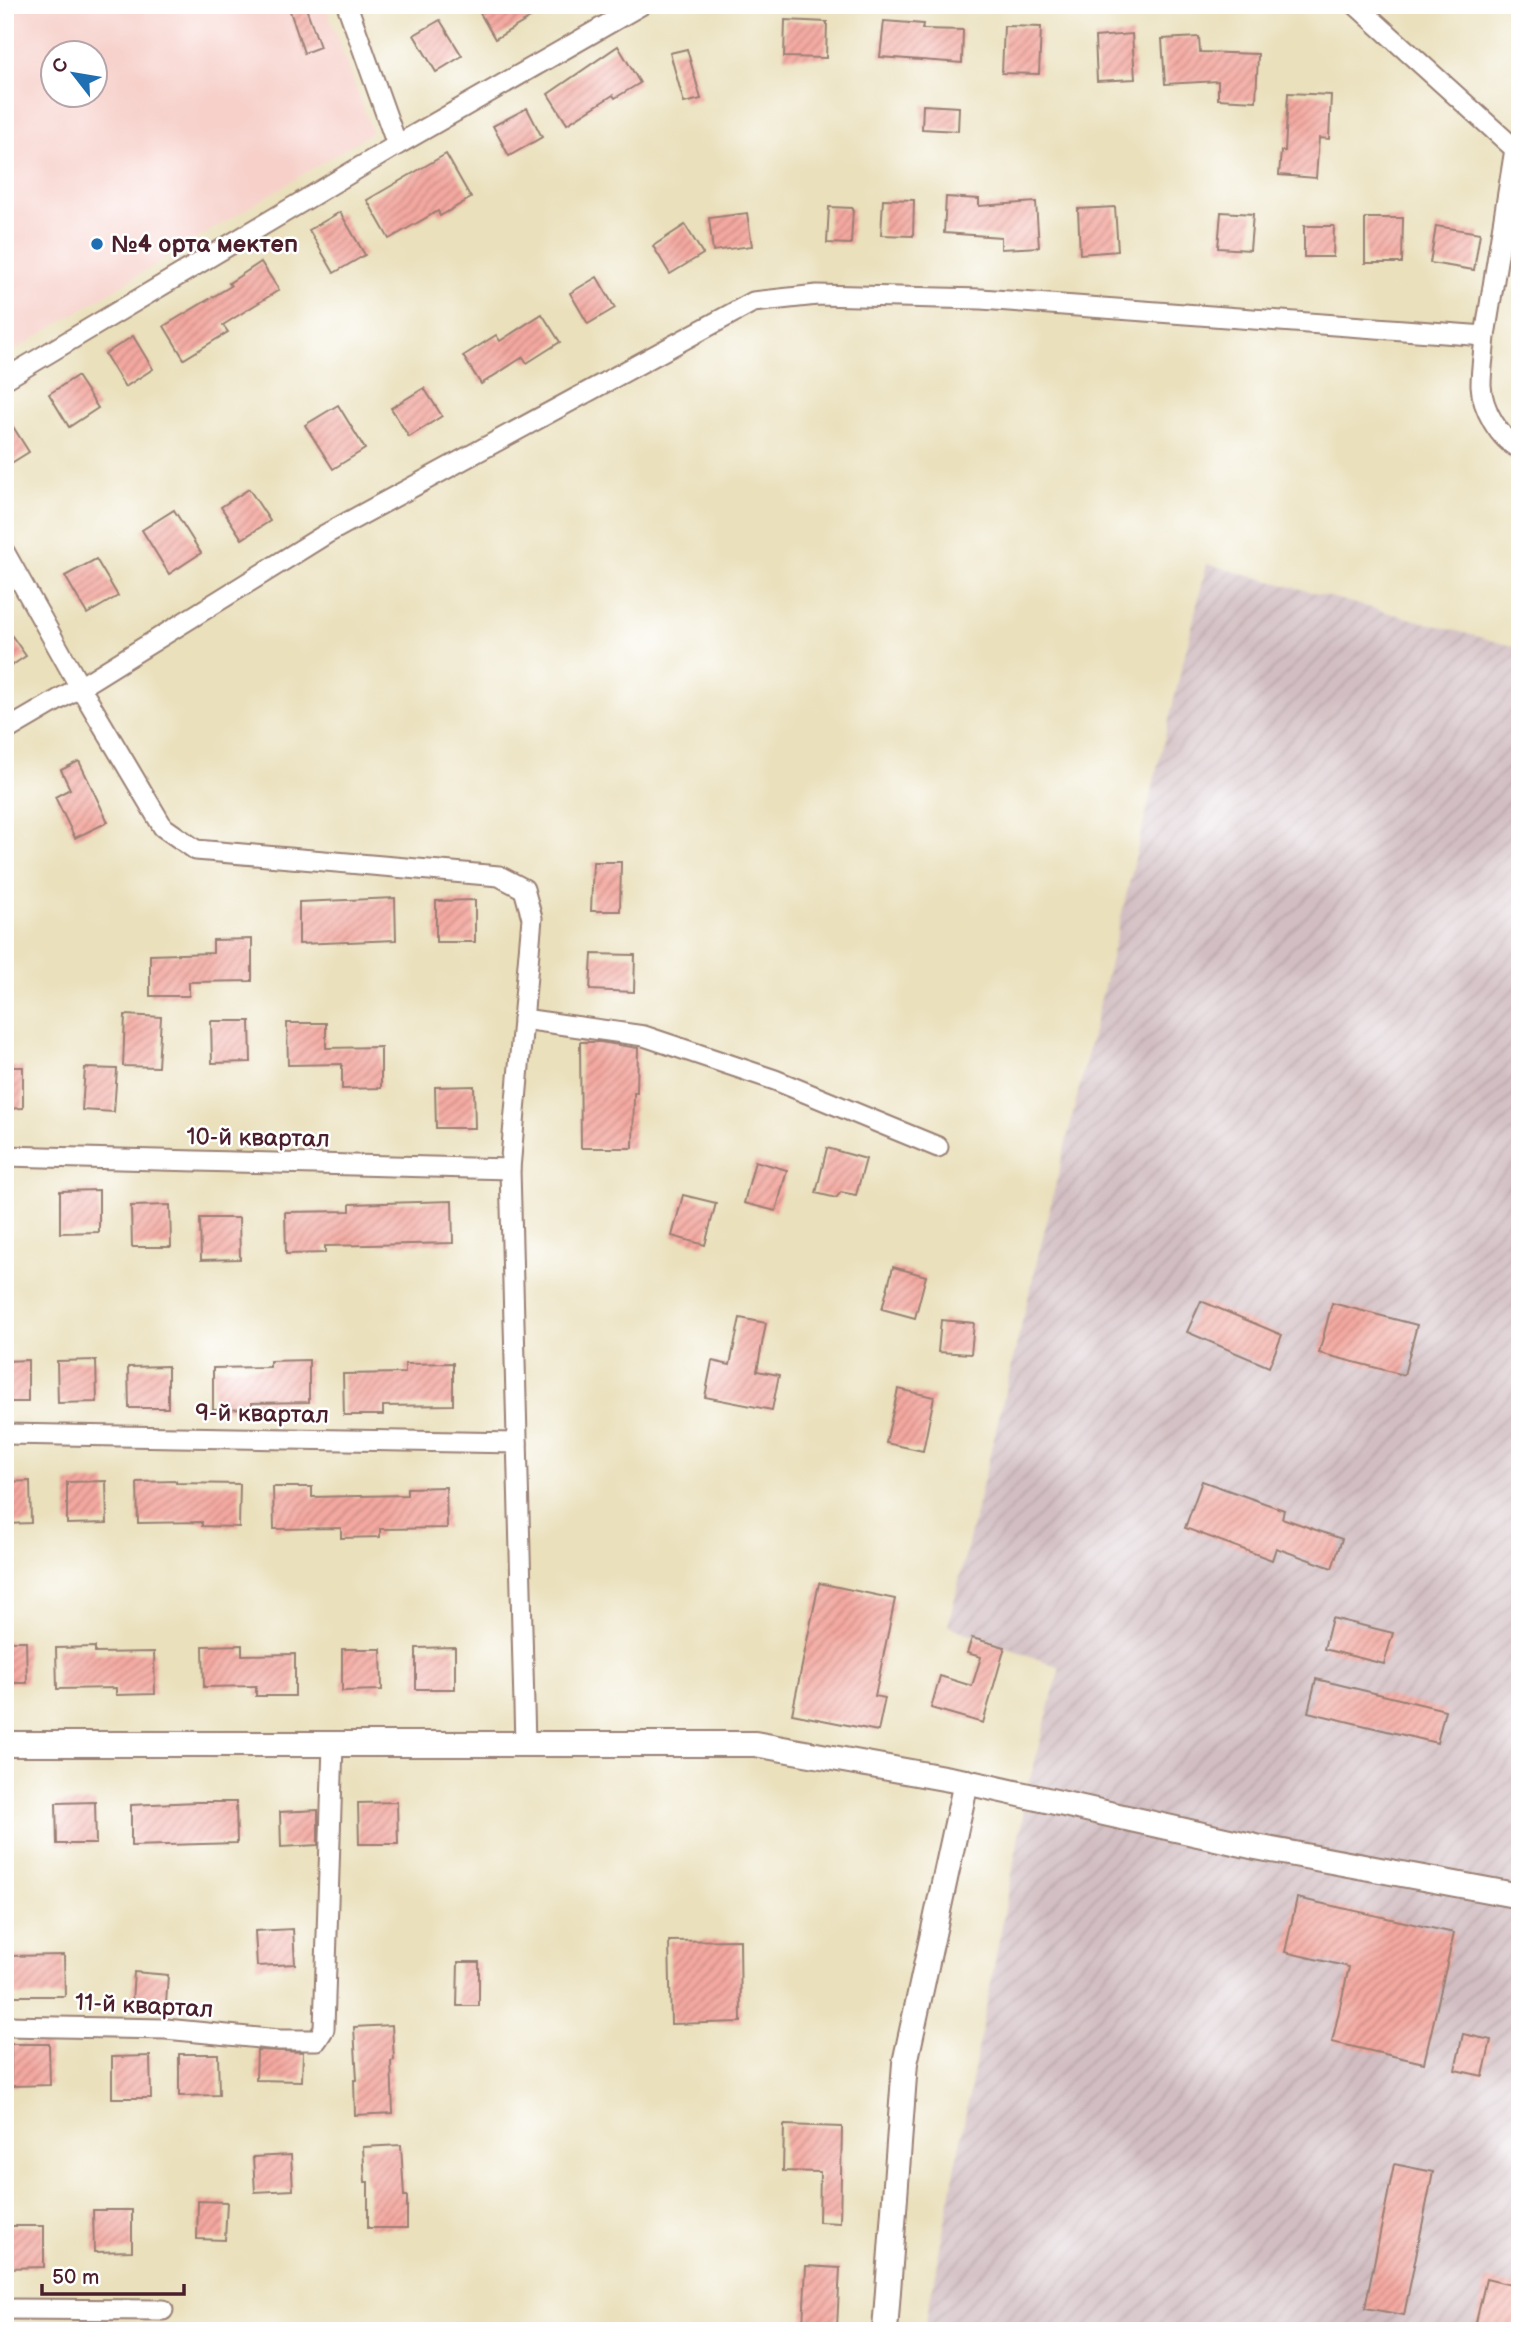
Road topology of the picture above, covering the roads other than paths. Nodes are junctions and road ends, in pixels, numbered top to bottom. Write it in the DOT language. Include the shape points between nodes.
graph roads {
  1 [pos="346,5"];
  2 [pos="641,5"];
  3 [pos="1356,5"];
  4 [pos="397,145"];
  5 [pos="1517,150"];
  6 [pos="1485,336"];
  7 [pos="5,379"];
  8 [pos="1520,449"];
  9 [pos="5,553"];
  10 [pos="80,687"];
  11 [pos="5,730"];
  12 [pos="523,1019"];
  13 [pos="938,1147"];
  14 [pos="5,1156"];
  15 [pos="510,1169"];
  16 [pos="5,1434"];
  17 [pos="517,1443"];
  18 [pos="5,1744"];
  19 [pos="333,1744"];
  20 [pos="525,1744"];
  21 [pos="966,1782"];
  22 [pos="1520,1896"];
  23 [pos="5,2026"];
  24 [pos="6,2309"];
  25 [pos="163,2310"];
  26 [pos="5,2321"];
  27 [pos="886,2331"];
  1 -- 4 [label="street"];
  2 -- 4 [label="street"];
  3 -- 5 [label="street"];
  4 -- 7 [label="street"];
  5 -- 6 [label="street"];
  6 -- 8 [label="street" via="1481,387 1491,420"];
  6 -- 10 [label="street" via="981,299 817,295 753,302 326,534"];
  9 -- 10 [label="street"];
  10 -- 11 [label="street"];
  10 -- 12 [label="street" via="163,827 196,850 499,876 524,889 532,918"];
  12 -- 13 [label="street" via="644,1037 775,1080"];
  12 -- 15 [label="street"];
  14 -- 15 [label="street, 10-й квартал"];
  15 -- 17 [label="street"];
  16 -- 17 [label="street, 9-й квартал"];
  17 -- 20 [label="street"];
  18 -- 19 [label="street"];
  19 -- 20 [label="street"];
  19 -- 23 [label="street, 11-й квартал" via="324,2029 317,2040 166,2029"];
  20 -- 21 [label="street" via="755,1744"];
  21 -- 22 [label="street" via="1256,1847"];
  21 -- 27 [label="street" via="905,2063"];
  24 -- 25 [label="street"];
  24 -- 26 [label="street"];
}
